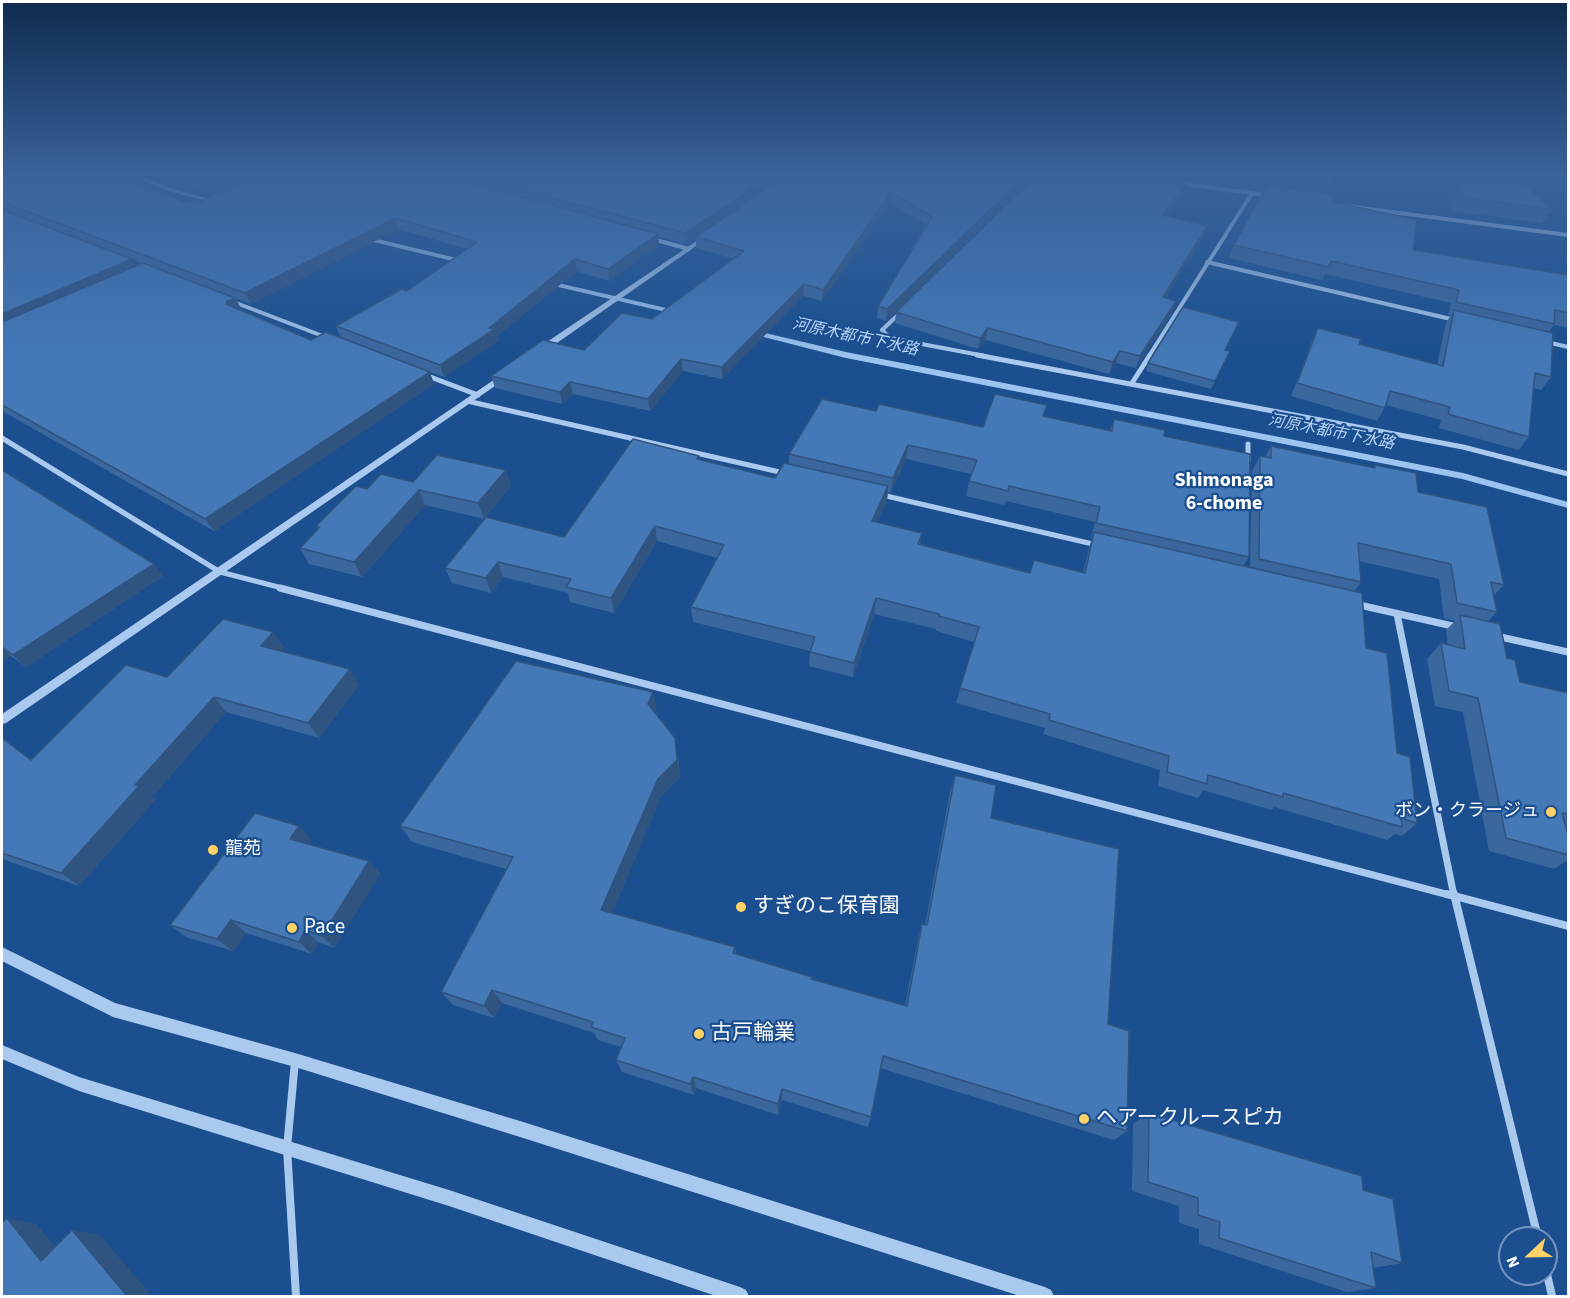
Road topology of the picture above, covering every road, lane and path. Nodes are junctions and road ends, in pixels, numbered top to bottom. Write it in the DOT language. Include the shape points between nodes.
graph roads {
  1 [pos="650,239"];
  2 [pos="704,239"];
  3 [pos="1222,239"];
  4 [pos="689,249"];
  5 [pos="1207,262"];
  6 [pos="226,299"];
  7 [pos="906,306"];
  8 [pos="1464,322"];
  9 [pos="335,340"];
  10 [pos="1545,341"];
  11 [pos="1569,347"];
  12 [pos="532,356"];
  13 [pos="514,369"];
  14 [pos="423,374"];
  15 [pos="1132,383"];
  16 [pos="478,395"];
  17 [pos="467,401"];
  18 [pos="2,438"];
  19 [pos="1248,444"];
  20 [pos="1248,465"];
  21 [pos="790,474"];
  22 [pos="1569,474"];
  23 [pos="872,493"];
  24 [pos="1105,546"];
  25 [pos="220,572"];
  26 [pos="1343,602"];
  27 [pos="1397,614"];
  28 [pos="1466,629"];
  29 [pos="1489,634"];
  30 [pos="1569,652"];
  31 [pos="2,720"];
  32 [pos="1454,896"];
  33 [pos="1569,926"];
  34 [pos="2,954"];
  35 [pos="2,1052"];
  36 [pos="295,1060"];
  37 [pos="287,1148"];
  38 [pos="1535,1226"];
  39 [pos="296,1296"];
  40 [pos="740,1296"];
  41 [pos="1045,1296"];
  1 -- 4 [label="street"];
  2 -- 4 [label="street"];
  3 -- 5 [label="street"];
  4 -- 12 [label="street"];
  5 -- 8 [label="street"];
  5 -- 15 [label="street"];
  6 -- 9 [label="street"];
  7 -- 15 [label="street" via="882,330 890,338"];
  10 -- 11 [label="street"];
  13 -- 16 [label="street"];
  14 -- 16 [label="street"];
  15 -- 22 [label="street" via="1463,447"];
  16 -- 17 [label="street"];
  17 -- 21 [label="street"];
  17 -- 25 [label="street"];
  18 -- 25 [label="street"];
  19 -- 20 [label="street"];
  23 -- 24 [label="street"];
  25 -- 31 [label="street"];
  25 -- 32 [label="street"];
  26 -- 27 [label="street"];
  27 -- 28 [label="street"];
  27 -- 32 [label="street"];
  29 -- 30 [label="street"];
  32 -- 33 [label="street"];
  32 -- 38 [label="street"];
  34 -- 36 [label="street" via="113,1010"];
  35 -- 37 [label="street" via="79,1084"];
  36 -- 37 [label="street"];
  36 -- 41 [label="street"];
  37 -- 39 [label="street"];
  37 -- 40 [label="street"];
}
